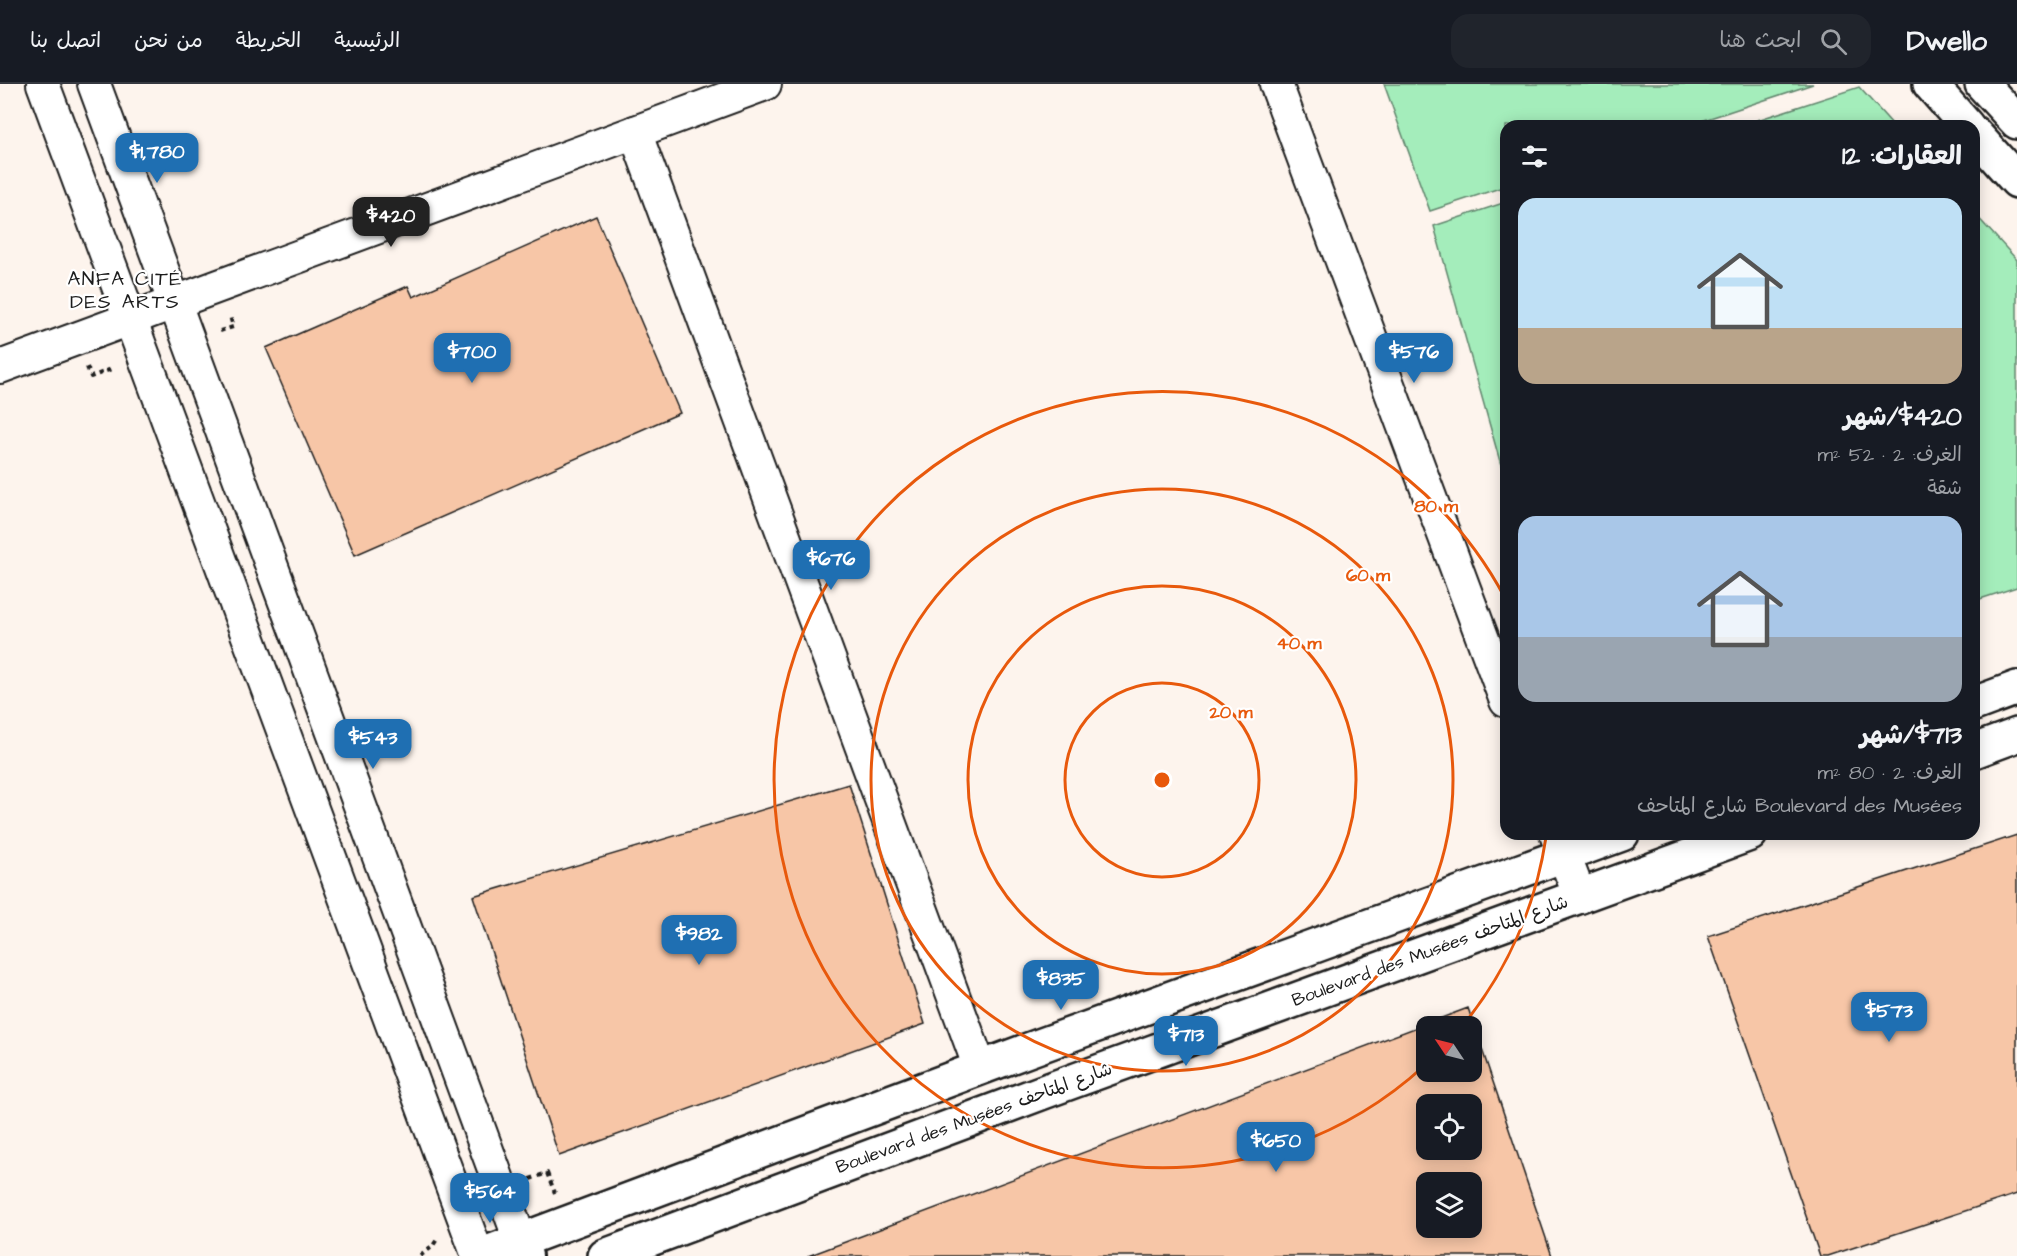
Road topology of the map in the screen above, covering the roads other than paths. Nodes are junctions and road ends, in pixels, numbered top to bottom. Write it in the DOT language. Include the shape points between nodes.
graph roads {
  1 [pos="43,84"];
  2 [pos="94,84"];
  3 [pos="765,84"];
  4 [pos="1276,84"];
  5 [pos="1930,84"];
  6 [pos="1982,84"];
  7 [pos="1962,120"];
  8 [pos="2017,122"];
  9 [pos="635,132"];
  10 [pos="1980,140"];
  11 [pos="2017,181"];
  12 [pos="174,302"];
  13 [pos="129,318"];
  14 [pos="0,367"];
  15 [pos="1500,685"];
  16 [pos="2017,688"];
  17 [pos="1980,702"];
  18 [pos="2017,735"];
  19 [pos="1980,749"];
  20 [pos="1588,840"];
  21 [pos="1734,840"];
  22 [pos="1560,845"];
  23 [pos="1580,897"];
  24 [pos="980,1068"];
  25 [pos="523,1248"];
  26 [pos="478,1256"];
  27 [pos="605,1256"];
  1 -- 13 [label="street"];
  2 -- 12 [label="street"];
  3 -- 9 [label="street"];
  4 -- 15 [label="street"];
  5 -- 7 [label="street"];
  6 -- 8 [label="street"];
  9 -- 12 [label="street"];
  9 -- 24 [label="street"];
  10 -- 11 [label="street"];
  12 -- 13 [label="street"];
  12 -- 25 [label="street"];
  13 -- 14 [label="street"];
  13 -- 26 [label="street"];
  16 -- 17 [label="street"];
  18 -- 19 [label="street"];
  20 -- 22 [label="street"];
  21 -- 23 [label="street, Boulevard des Musées شارع المتاحف"];
  22 -- 23 [label="street"];
  22 -- 24 [label="street"];
  23 -- 27 [label="street, Boulevard des Musées شارع المتاحف" via="1046,1090"];
  24 -- 25 [label="street"];
  25 -- 26 [label="street"];
}
